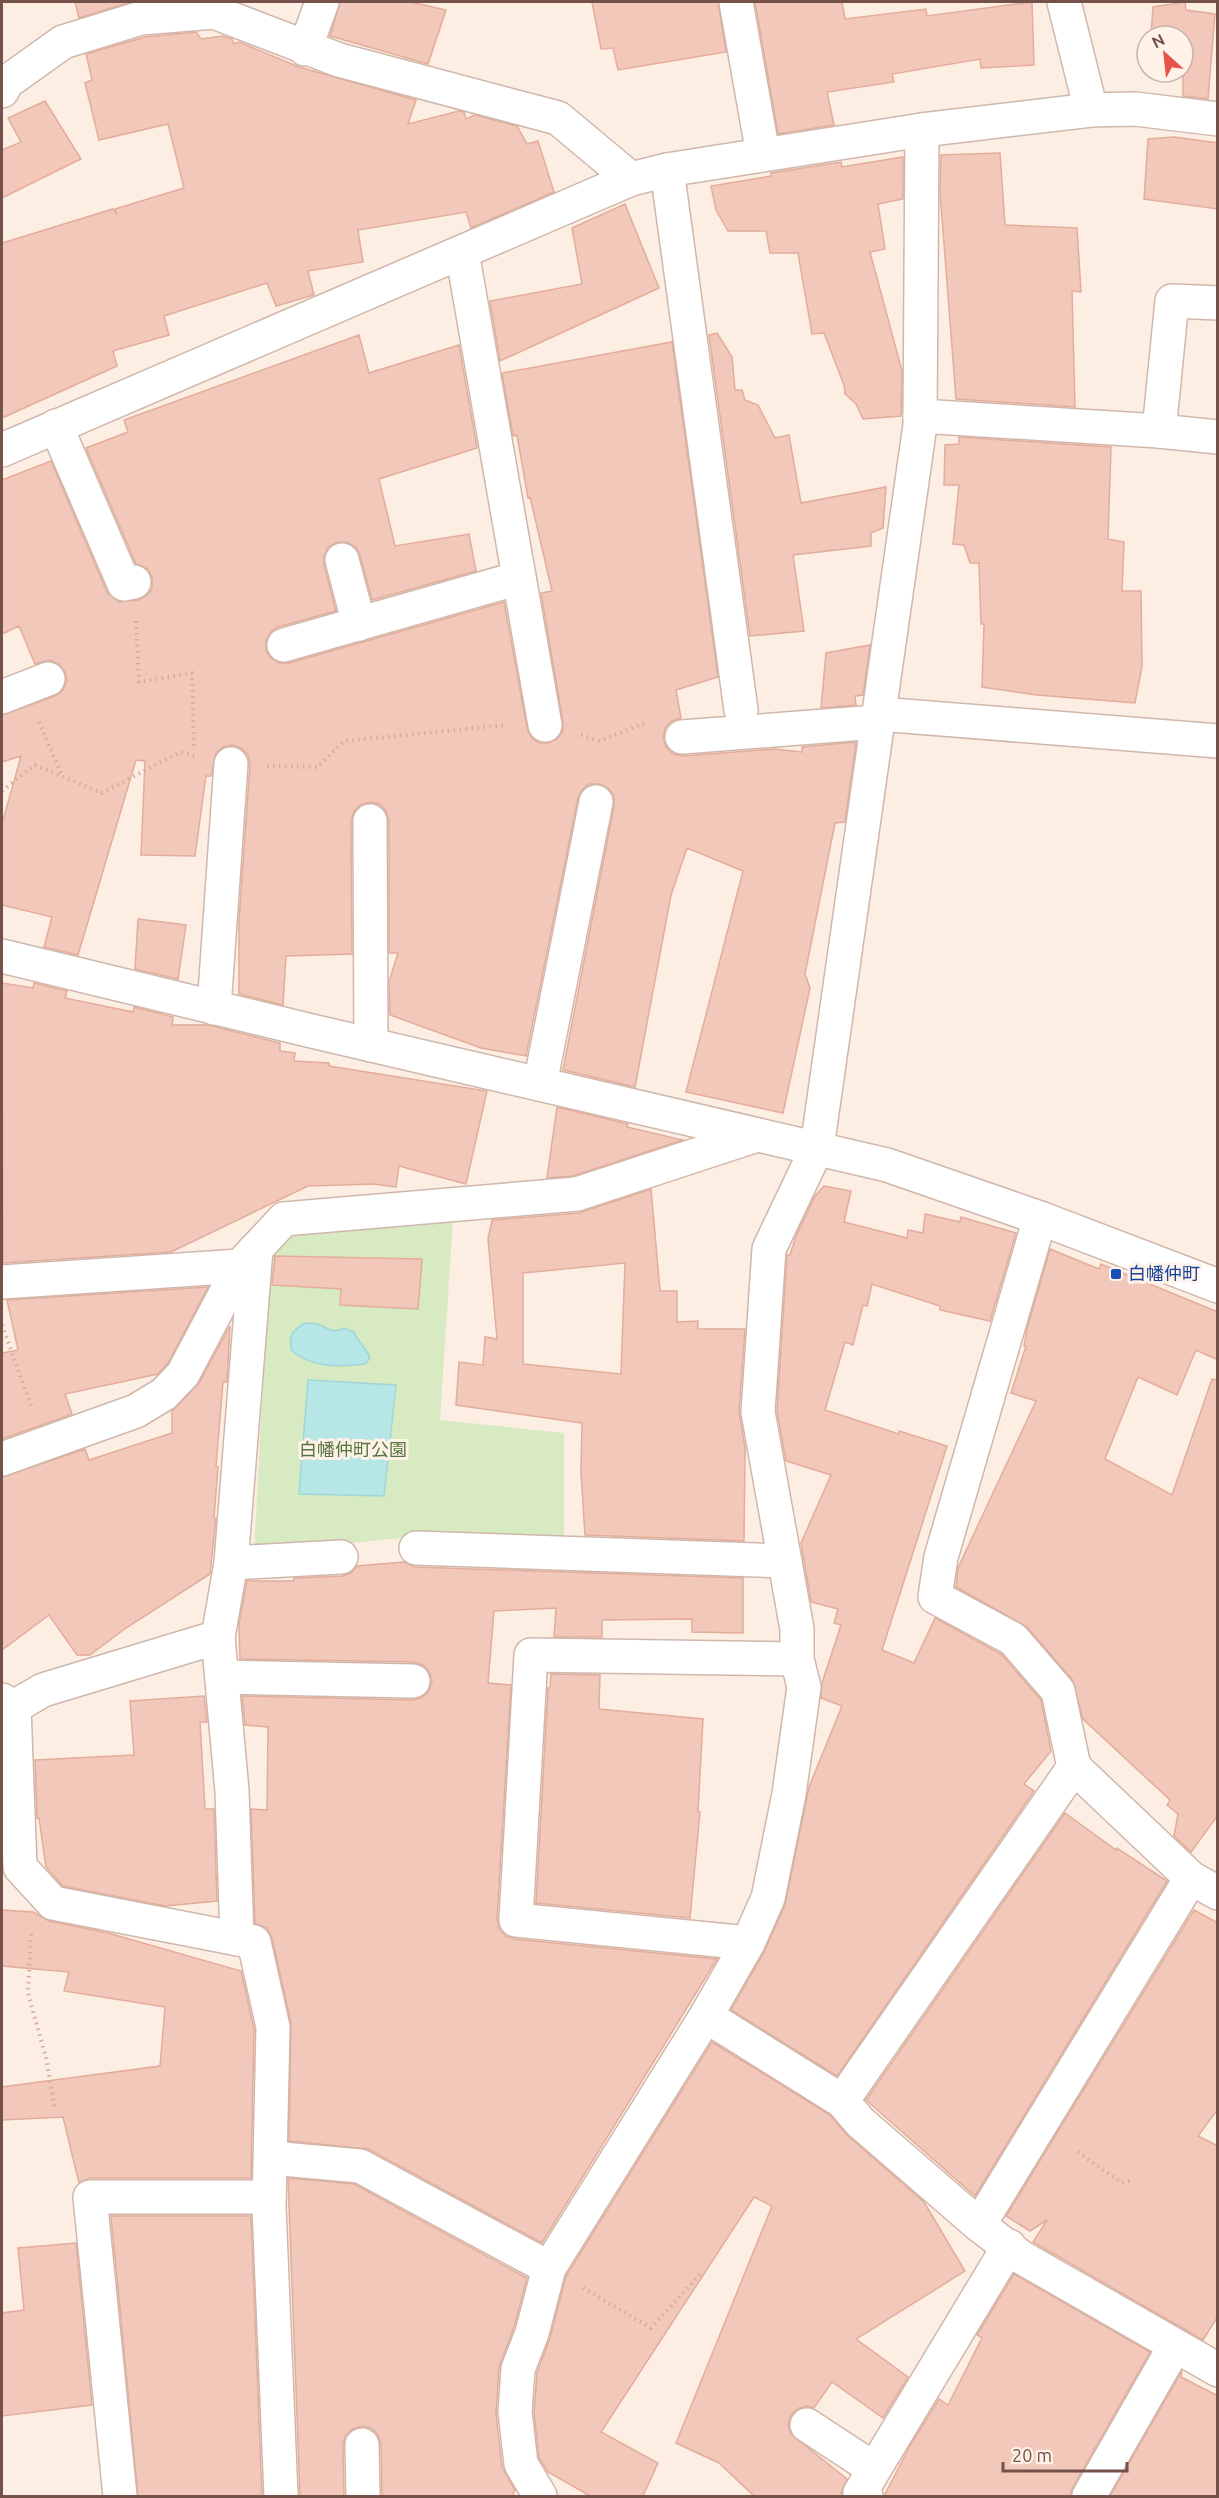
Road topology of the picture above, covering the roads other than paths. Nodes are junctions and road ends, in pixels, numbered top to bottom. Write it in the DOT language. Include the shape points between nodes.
graph roads {
  1 [pos="322,2"];
  2 [pos="736,2"];
  3 [pos="1064,2"];
  4 [pos="305,49"];
  5 [pos="2,91"];
  6 [pos="1091,110"];
  7 [pos="1218,119"];
  8 [pos="922,130"];
  9 [pos="763,154"];
  10 [pos="667,170"];
  11 [pos="631,179"];
  12 [pos="462,252"];
  13 [pos="1218,303"];
  14 [pos="920,416"];
  15 [pos="56,426"];
  16 [pos="1159,431"];
  17 [pos="1218,438"];
  18 [pos="2,450"];
  19 [pos="342,560"];
  20 [pos="519,578"];
  21 [pos="134,582"];
  22 [pos="359,624"];
  23 [pos="285,645"];
  24 [pos="741,710"];
  25 [pos="878,718"];
  26 [pos="544,725"];
  27 [pos="682,737"];
  28 [pos="1218,741"];
  29 [pos="231,764"];
  30 [pos="596,802"];
  31 [pos="370,821"];
  32 [pos="2,956"];
  33 [pos="214,1008"];
  34 [pos="371,1045"];
  35 [pos="540,1084"];
  36 [pos="757,1135"];
  37 [pos="817,1148"];
  38 [pos="1040,1218"];
  39 [pos="248,1257"];
  40 [pos="2,1282"];
  41 [pos="1218,1286"];
  42 [pos="2,1459"];
  43 [pos="416,1548"];
  44 [pos="341,1557"];
  45 [pos="785,1561"];
  46 [pos="231,1563"];
  47 [pos="218,1637"];
  48 [pos="797,1659"];
  49 [pos="222,1677"];
  50 [pos="413,1681"];
  51 [pos="8,1703"];
  52 [pos="1074,1767"];
  53 [pos="1204,1885"];
  54 [pos="237,1939"];
  55 [pos="748,1943"];
  56 [pos="706,2016"];
  57 [pos="842,2101"];
  58 [pos="270,2158"];
  59 [pos="269,2197"];
  60 [pos="979,2225"];
  61 [pos="1009,2246"];
  62 [pos="549,2268"];
  63 [pos="1175,2346"];
  64 [pos="1218,2370"];
  65 [pos="807,2424"];
  66 [pos="362,2445"];
  67 [pos="870,2483"];
  68 [pos="120,2496"];
  69 [pos="281,2496"];
  70 [pos="363,2496"];
  71 [pos="540,2496"];
  72 [pos="1089,2496"];
  1 -- 4 [label="street"];
  2 -- 9 [label="street"];
  3 -- 6 [label="street"];
  4 -- 5 [label="street" via="214,12 141,18 63,42 7,82"];
  4 -- 11 [label="street" via="558,118"];
  6 -- 7 [label="street" via="1136,109"];
  6 -- 8 [label="street"];
  8 -- 9 [label="street"];
  8 -- 14 [label="street"];
  9 -- 10 [label="street"];
  10 -- 11 [label="street"];
  10 -- 24 [label="street"];
  11 -- 12 [label="street"];
  12 -- 15 [label="street"];
  12 -- 20 [label="street"];
  13 -- 16 [label="street" via="1172,300"];
  14 -- 16 [label="street"];
  14 -- 25 [label="street"];
  15 -- 18 [label="street"];
  15 -- 21 [label="street" via="124,584"];
  16 -- 17 [label="street"];
  19 -- 22 [label="street"];
  20 -- 22 [label="street"];
  20 -- 26 [label="street"];
  22 -- 23 [label="street"];
  25 -- 27 [label="street"];
  25 -- 28 [label="street"];
  25 -- 37 [label="street"];
  29 -- 33 [label="street"];
  30 -- 35 [label="street"];
  31 -- 34 [label="street"];
  32 -- 33 [label="street"];
  33 -- 34 [label="street"];
  34 -- 35 [label="street"];
  35 -- 36 [label="street"];
  36 -- 37 [label="street"];
  36 -- 39 [label="street" via="577,1194 284,1219"];
  37 -- 38 [label="street" via="887,1165"];
  37 -- 45 [label="street" via="769,1249 758,1412"];
  38 -- 41 [label="street"];
  38 -- 52 [label="street" via="941,1557 934,1597 1013,1639 1058,1690"];
  39 -- 40 [label="street"];
  39 -- 42 [label="street" via="183,1374 164,1394 136,1411"];
  39 -- 46 [label="street"];
  43 -- 45 [label="street"];
  44 -- 46 [label="street"];
  45 -- 48 [label="street" via="797,1629"];
  46 -- 47 [label="street"];
  47 -- 49 [label="street"];
  47 -- 51 [label="street"];
  48 -- 55 [label="street" via="804,1687 789,1794 768,1898"];
  48 -- 55 [label="street" via="531,1655 516,1920"];
  49 -- 50 [label="street"];
  49 -- 54 [label="street" via="232,1791"];
  51 -- 54 [label="street" via="20,1867 53,1903"];
  52 -- 53 [label="street"];
  52 -- 57 [label="street"];
  53 -- 60 [label="street"];
  54 -- 58 [label="street" via="254,1942 273,2027"];
  55 -- 56 [label="street"];
  56 -- 57 [label="street"];
  56 -- 62 [label="street"];
  57 -- 60 [label="street" via="860,2122"];
  58 -- 59 [label="street"];
  58 -- 62 [label="street" via="360,2166"];
  59 -- 68 [label="street" via="90,2197"];
  59 -- 69 [label="street"];
  60 -- 61 [label="street"];
  61 -- 63 [label="street" via="1021,2257"];
  61 -- 67 [label="street"];
  62 -- 71 [label="street" via="518,2369 514,2412 522,2464"];
  63 -- 64 [label="street"];
  63 -- 72 [label="street"];
  65 -- 67 [label="street"];
  66 -- 70 [label="street"];
}
